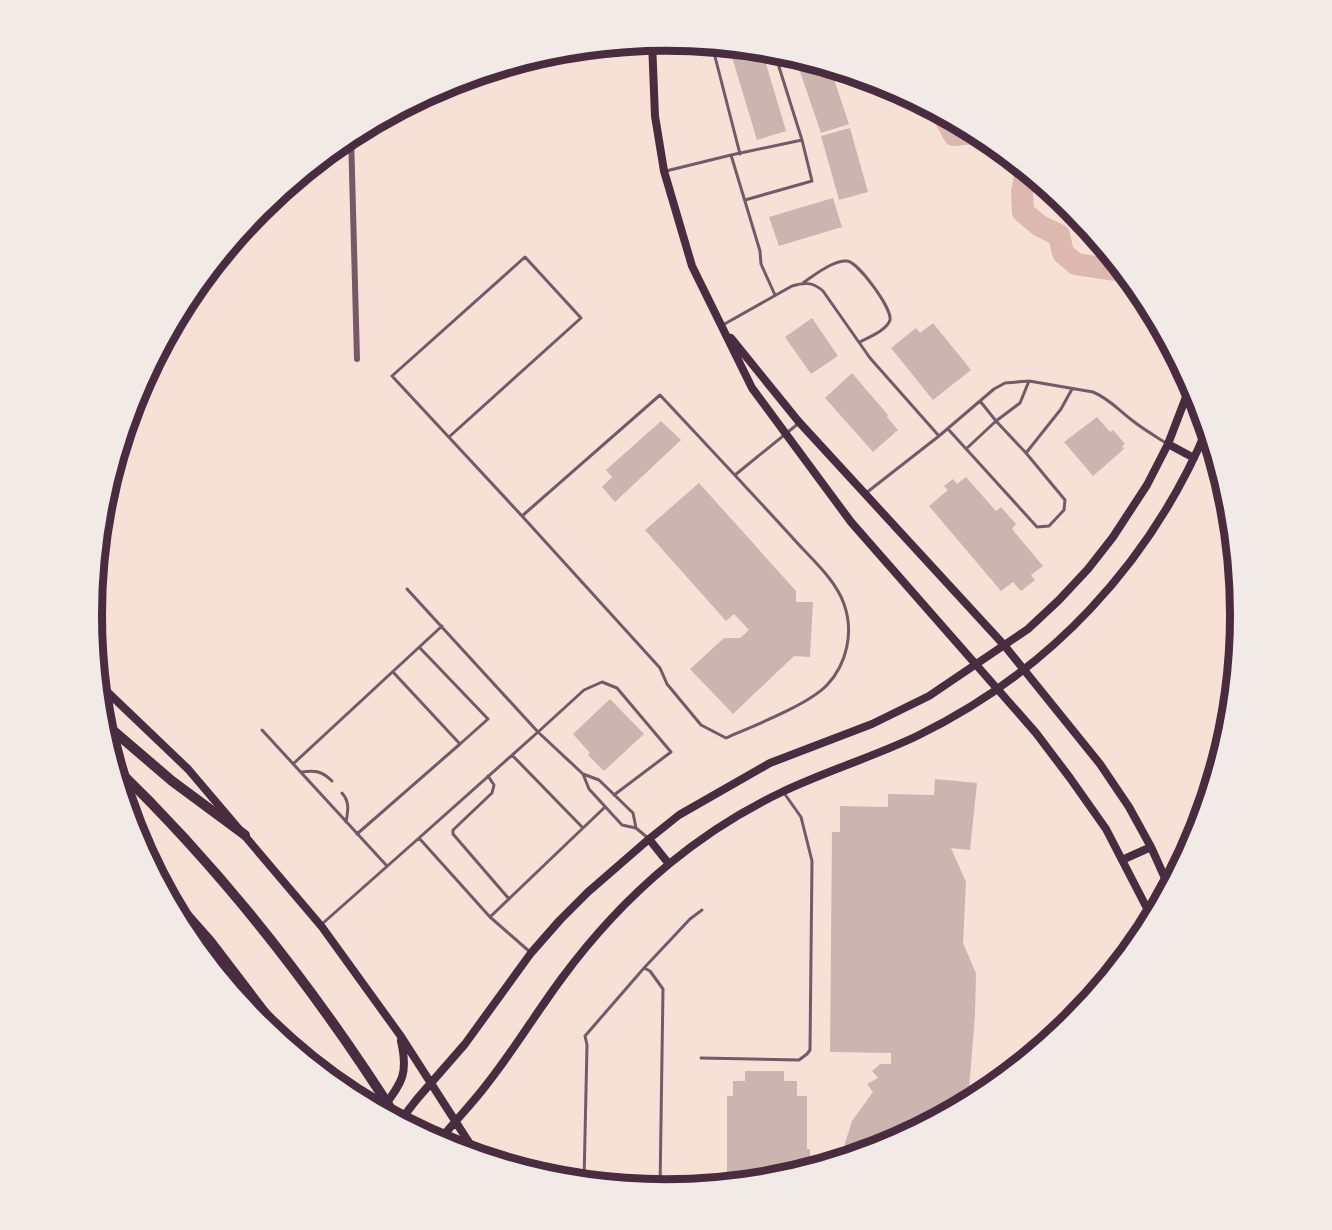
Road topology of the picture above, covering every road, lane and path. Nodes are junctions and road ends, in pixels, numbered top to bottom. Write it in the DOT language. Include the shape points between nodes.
graph roads {
  1 [pos="652,51"];
  2 [pos="714,53"];
  3 [pos="778,62"];
  4 [pos="802,140"];
  5 [pos="351,147"];
  6 [pos="740,153"];
  7 [pos="731,155"];
  8 [pos="664,171"];
  9 [pos="744,200"];
  10 [pos="803,283"];
  11 [pos="776,295"];
  12 [pos="721,326"];
  13 [pos="859,342"];
  14 [pos="357,359"];
  15 [pos="1029,381"];
  16 [pos="1072,388"];
  17 [pos="1186,397"];
  18 [pos="980,401"];
  19 [pos="996,421"];
  20 [pos="799,422"];
  21 [pos="948,429"];
  22 [pos="785,435"];
  23 [pos="939,436"];
  24 [pos="449,437"];
  25 [pos="1202,440"];
  26 [pos="1168,444"];
  27 [pos="966,449"];
  28 [pos="1026,453"];
  29 [pos="1194,458"];
  30 [pos="735,474"];
  31 [pos="864,494"];
  32 [pos="522,516"];
  33 [pos="407,589"];
  34 [pos="442,626"];
  35 [pos="1004,645"];
  36 [pos="420,647"];
  37 [pos="976,665"];
  38 [pos="1024,671"];
  39 [pos="393,672"];
  40 [pos="997,689"];
  41 [pos="108,692"];
  42 [pos="262,730"];
  43 [pos="114,732"];
  44 [pos="538,732"];
  45 [pos="460,744"];
  46 [pos="512,755"];
  47 [pos="293,764"];
  48 [pos="300,772"];
  49 [pos="583,774"];
  50 [pos="488,776"];
  51 [pos="126,778"];
  52 [pos="332,781"];
  53 [pos="783,792"];
  54 [pos="342,793"];
  55 [pos="614,795"];
  56 [pos="605,807"];
  57 [pos="346,822"];
  58 [pos="584,828"];
  59 [pos="636,828"];
  60 [pos="357,834"];
  61 [pos="245,835"];
  62 [pos="419,838"];
  63 [pos="649,839"];
  64 [pos="1151,847"];
  65 [pos="1122,860"];
  66 [pos="669,864"];
  67 [pos="387,866"];
  68 [pos="1165,877"];
  69 [pos="509,899"];
  70 [pos="1147,908"];
  71 [pos="702,910"];
  72 [pos="490,917"];
  73 [pos="194,922"];
  74 [pos="321,925"];
  75 [pos="531,954"];
  76 [pos="644,968"];
  77 [pos="259,1006"];
  78 [pos="400,1035"];
  79 [pos="701,1058"];
  80 [pos="431,1083"];
  81 [pos="386,1104"];
  82 [pos="389,1106"];
  83 [pos="405,1114"];
  84 [pos="455,1121"];
  85 [pos="445,1134"];
  86 [pos="469,1143"];
  87 [pos="584,1173"];
  88 [pos="660,1179"];
  1 -- 8 [label="main road" via="655,116"];
  2 -- 6 [label="lane"];
  3 -- 4 [label="lane"];
  4 -- 6 [label="lane"];
  4 -- 9 [label="lane" via="812,181"];
  5 -- 14 [label="street"];
  6 -- 7 [label="lane"];
  7 -- 8 [label="lane"];
  7 -- 9 [label="lane"];
  8 -- 12 [label="main road" via="692,266"];
  9 -- 11 [label="lane" via="761,264"];
  10 -- 11 [label="lane"];
  10 -- 13 [label="lane" via="812,283 823,291"];
  10 -- 13 [label="lane" via="836,263 854,264 890,312 886,326"];
  11 -- 12 [label="lane"];
  12 -- 20 [label="main road"];
  12 -- 22 [label="main road" via="752,388"];
  13 -- 23 [label="lane"];
  15 -- 16 [label="lane"];
  15 -- 18 [label="lane" via="1005,383"];
  15 -- 19 [label="lane" via="1020,403"];
  16 -- 26 [label="lane" via="1111,400 1134,423"];
  16 -- 28 [label="lane" via="1061,409"];
  17 -- 26 [label="main road"];
  18 -- 19 [label="lane"];
  18 -- 21 [label="lane"];
  19 -- 27 [label="lane"];
  19 -- 28 [label="lane"];
  20 -- 22 [label="lane"];
  20 -- 31 [label="main road"];
  21 -- 23 [label="lane"];
  21 -- 27 [label="lane"];
  22 -- 30 [label="lane"];
  22 -- 37 [label="main road" via="851,522"];
  23 -- 31 [label="lane"];
  24 -- 24 [label="lane" via="392,376 525,257 581,318"];
  24 -- 32 [label="lane"];
  25 -- 29 [label="main road"];
  26 -- 29 [label="main road"];
  26 -- 35 [label="main road" via="1147,485 1088,569 1028,629"];
  27 -- 28 [label="lane" via="1037,527 1049,526 1064,510 1065,500"];
  29 -- 38 [label="main road" via="1154,530 1116,579 1052,648"];
  30 -- 32 [label="lane" via="660,395"];
  30 -- 32 [label="lane" via="834,585 847,614 848,633 840,666 819,692 726,738 701,725 667,684 660,668"];
  31 -- 35 [label="main road"];
  33 -- 34 [label="lane"];
  34 -- 36 [label="lane"];
  34 -- 44 [label="lane"];
  35 -- 37 [label="main road"];
  35 -- 38 [label="main road"];
  36 -- 39 [label="lane"];
  36 -- 45 [label="lane" via="488,719"];
  37 -- 40 [label="main road"];
  37 -- 63 [label="main road" via="903,710 770,763 679,815"];
  38 -- 40 [label="main road"];
  38 -- 64 [label="main road" via="1100,764"];
  39 -- 45 [label="lane"];
  39 -- 47 [label="lane"];
  40 -- 53 [label="main road" via="917,735"];
  40 -- 65 [label="main road" via="1070,778 1106,829"];
  41 -- 61 [label="main road" via="188,769"];
  42 -- 47 [label="lane"];
  43 -- 61 [label="highway"];
  44 -- 46 [label="lane"];
  44 -- 49 [label="lane"];
  44 -- 55 [label="lane" via="584,690 602,682 617,688 671,752"];
  45 -- 60 [label="lane"];
  46 -- 50 [label="lane"];
  46 -- 58 [label="lane"];
  47 -- 48 [label="lane"];
  48 -- 52 [label="lane" via="315,770"];
  48 -- 57 [label="lane"];
  49 -- 55 [label="lane" via="599,780"];
  49 -- 56 [label="lane" via="589,789"];
  50 -- 62 [label="lane"];
  50 -- 69 [label="lane" via="494,785 492,793 453,834"];
  51 -- 82 [label="highway" via="273,939"];
  53 -- 66 [label="main road" via="728,822"];
  53 -- 79 [label="lane" via="801,817 812,861 810,1050 799,1060"];
  54 -- 57 [label="lane" via="349,809"];
  55 -- 59 [label="lane" via="633,813"];
  56 -- 58 [label="lane"];
  56 -- 59 [label="lane" via="622,825"];
  57 -- 60 [label="lane"];
  58 -- 69 [label="lane"];
  59 -- 63 [label="lane"];
  60 -- 67 [label="lane"];
  61 -- 74 [label="main road"];
  62 -- 67 [label="lane"];
  62 -- 72 [label="lane"];
  63 -- 66 [label="main road"];
  63 -- 75 [label="main road" via="588,892"];
  64 -- 65 [label="main road"];
  64 -- 68 [label="main road"];
  65 -- 70 [label="main road"];
  66 -- 84 [label="main road" via="625,903 586,947 487,1085"];
  67 -- 74 [label="lane"];
  69 -- 72 [label="lane"];
  71 -- 76 [label="lane"];
  72 -- 75 [label="lane"];
  73 -- 77 [label="highway"];
  74 -- 78 [label="main road"];
  75 -- 80 [label="main road"];
  76 -- 87 [label="lane" via="585,1036"];
  76 -- 88 [label="lane" via="663,989"];
  78 -- 80 [label="main road"];
  78 -- 81 [label="main road" via="405,1059 402,1081"];
  80 -- 83 [label="main road"];
  80 -- 84 [label="main road"];
  84 -- 85 [label="main road"];
  84 -- 86 [label="main road"];
}
